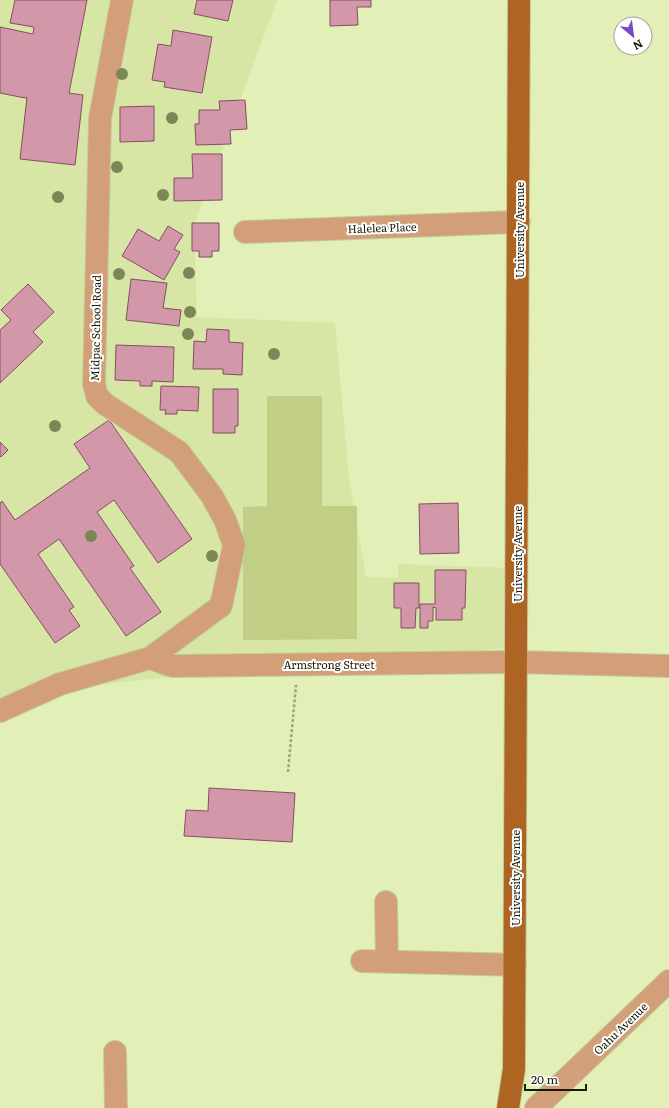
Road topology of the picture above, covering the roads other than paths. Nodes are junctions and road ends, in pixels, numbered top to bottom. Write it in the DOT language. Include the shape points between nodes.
graph roads {
  1 [pos="122,0"];
  2 [pos="519,0"];
  3 [pos="519,222"];
  4 [pos="245,232"];
  5 [pos="150,658"];
  6 [pos="516,662"];
  7 [pos="669,666"];
  8 [pos="0,711"];
  9 [pos="386,902"];
  10 [pos="362,961"];
  11 [pos="387,961"];
  12 [pos="515,965"];
  13 [pos="669,981"];
  14 [pos="115,1052"];
  15 [pos="116,1108"];
  16 [pos="508,1108"];
  17 [pos="536,1108"];
  1 -- 5 [label="street, Midpac School Road" via="100,118 94,384 97,396 105,404 179,452 212,496 225,520 234,545 221,606"];
  2 -- 3 [label="main road, University Avenue"];
  3 -- 4 [label="street, Halelea Place"];
  3 -- 6 [label="main road, University Avenue"];
  5 -- 6 [label="street, Armstrong Street" via="172,666"];
  5 -- 8 [label="street" via="60,684"];
  6 -- 7 [label="street, Armstrong Street"];
  6 -- 12 [label="main road, University Avenue"];
  9 -- 11 [label="street"];
  10 -- 11 [label="street"];
  11 -- 12 [label="street"];
  12 -- 16 [label="main road, University Avenue" via="514,1069"];
  13 -- 17 [label="street, Oahu Avenue"];
  14 -- 15 [label="street"];
}
